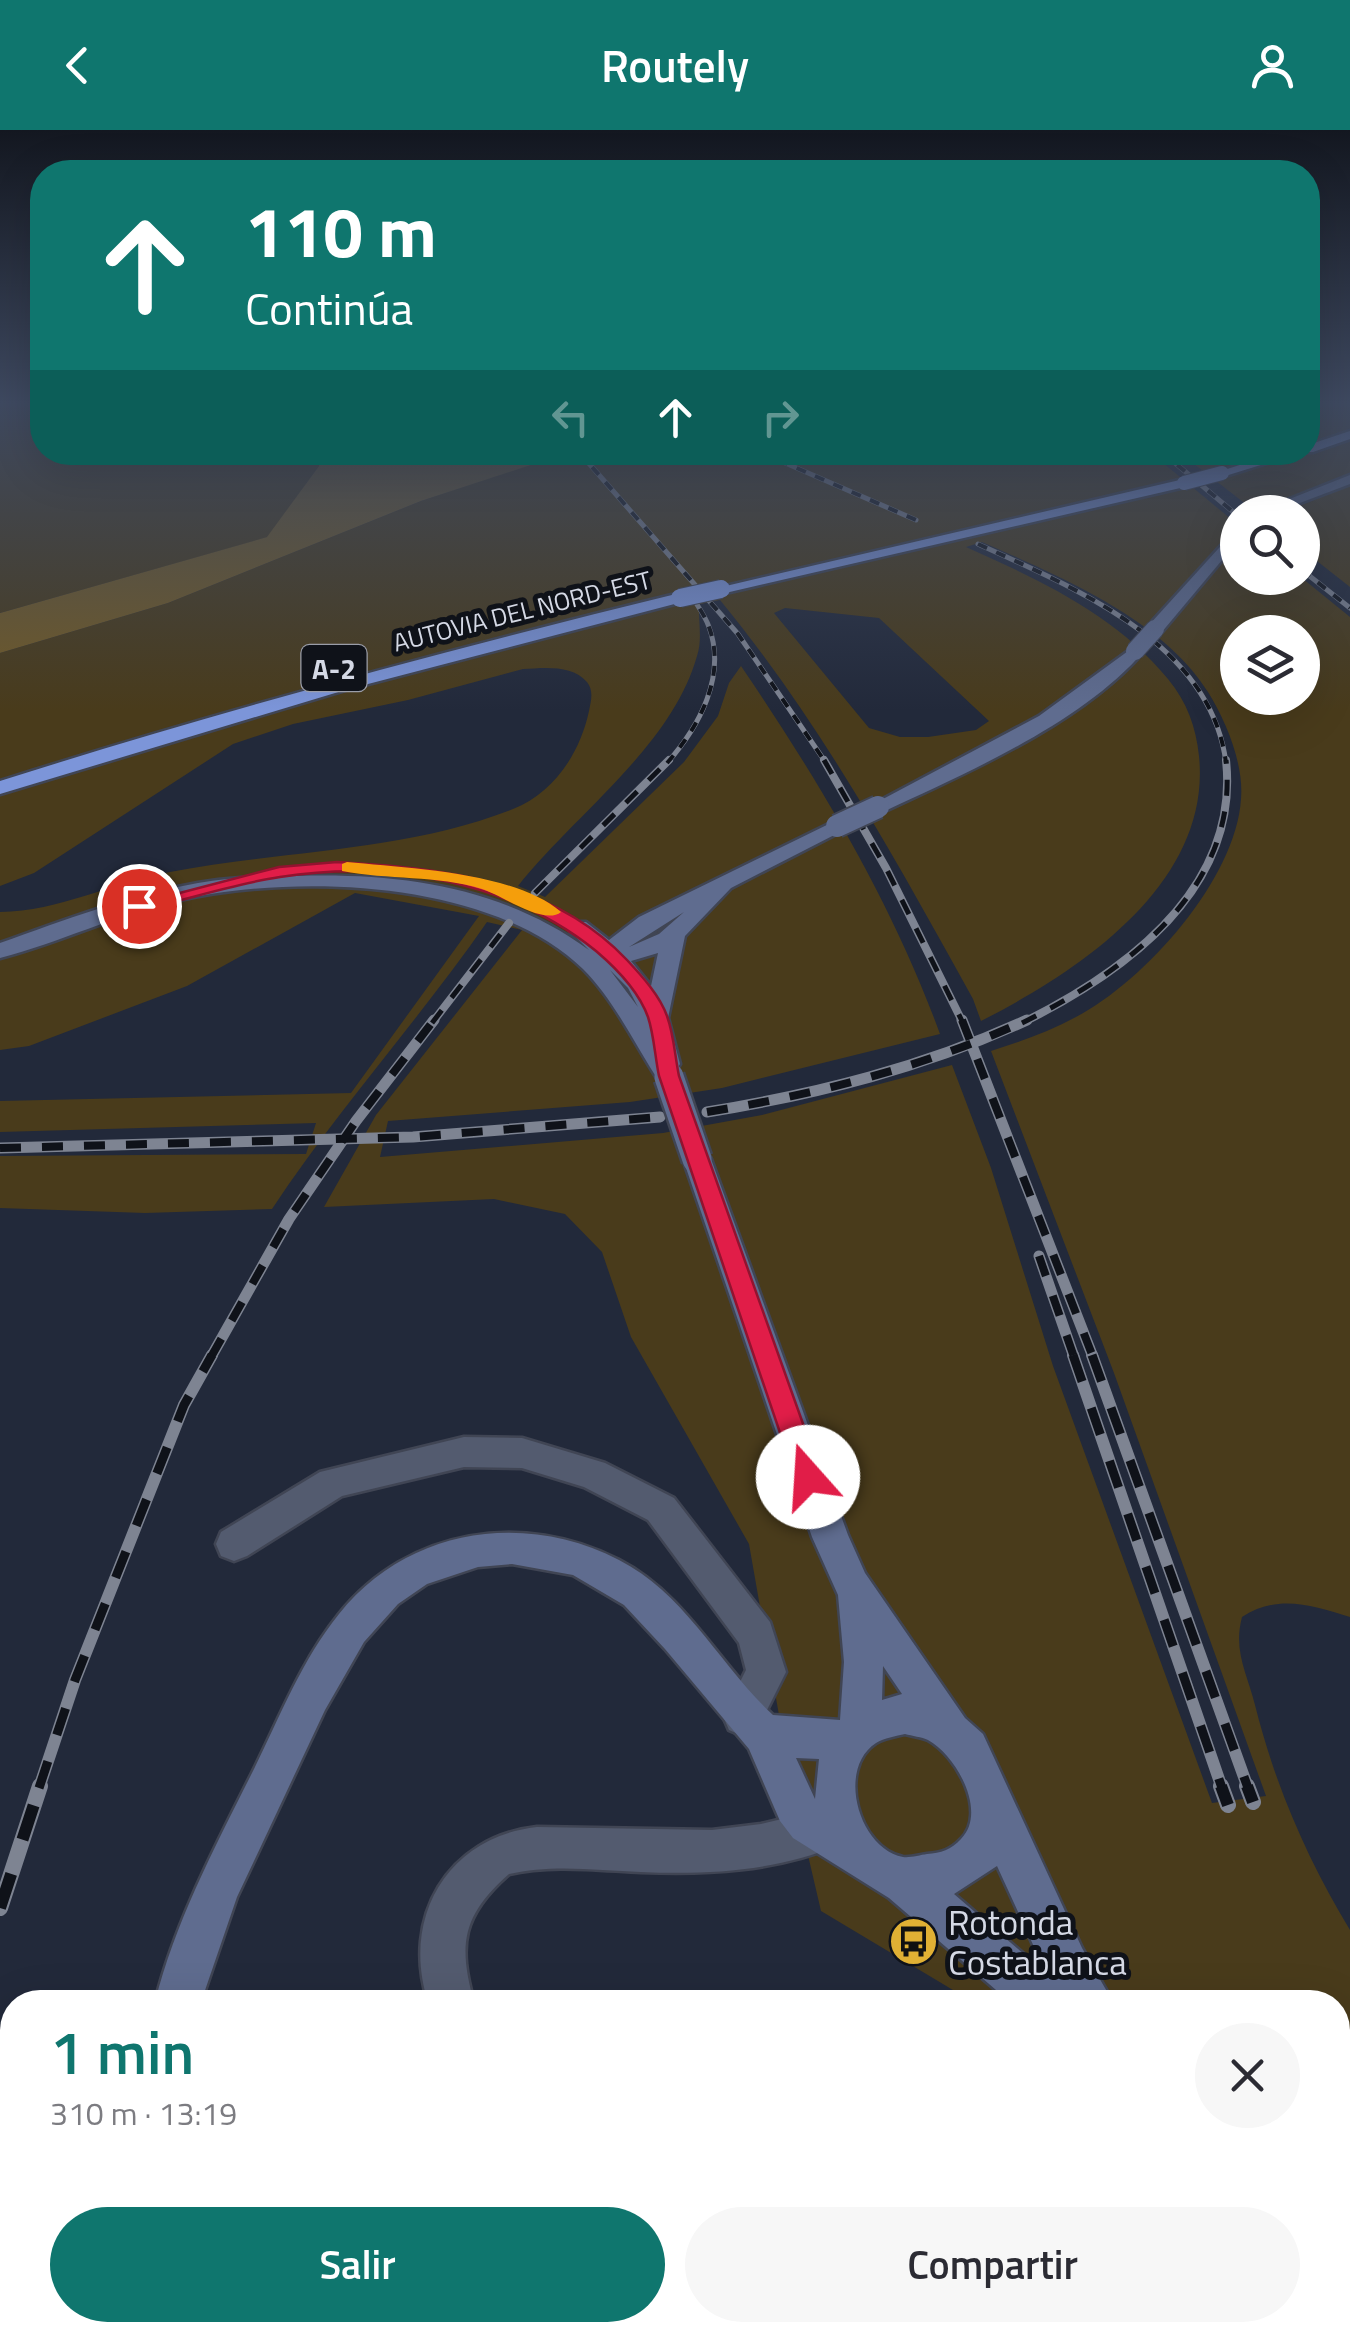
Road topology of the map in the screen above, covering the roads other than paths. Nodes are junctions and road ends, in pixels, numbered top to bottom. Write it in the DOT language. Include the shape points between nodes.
graph roads {
  1 [pos="1046,505"];
  2 [pos="1064,505"];
  3 [pos="1220,552"];
  4 [pos="675,590"];
  5 [pos="207,703"];
  6 [pos="0,788"];
  7 [pos="228,884"];
  8 [pos="720,888"];
  9 [pos="450,894"];
  10 [pos="646,922"];
  11 [pos="575,926"];
  12 [pos="674,936"];
  13 [pos="0,952"];
  14 [pos="613,956"];
  15 [pos="620,1000"];
  16 [pos="657,1015"];
  17 [pos="669,1076"];
  18 [pos="234,1544"];
  19 [pos="852,1586"];
  20 [pos="753,1725"];
  21 [pos="950,1731"];
  22 [pos="854,1735"];
  23 [pos="992,1808"];
  24 [pos="824,1830"];
  25 [pos="884,1869"];
  26 [pos="182,1990"];
  27 [pos="446,1990"];
  28 [pos="1030,1990"];
  29 [pos="1082,1990"];
  1 -- 4 [label="highway, AUTOVIA DEL NORD-EST / A-2" via="708,575"];
  2 -- 4 [label="highway, AUTOVIA DEL NORD-EST / A-2, bridge" via="721,588"];
  3 -- 8 [label="main road, bridge" via="1155,629 1093,687 1026,731"];
  4 -- 5 [label="highway, AUTOVIA DEL NORD-EST / A-2" via="383,654"];
  4 -- 6 [label="highway, AUTOVIA DEL NORD-EST / A-2" via="155,737"];
  7 -- 9 [label="main road" via="348,881"];
  7 -- 11 [label="main road" via="337,867 422,872 491,886"];
  7 -- 13 [label="main road"];
  8 -- 10 [label="main road"];
  8 -- 12 [label="main road"];
  9 -- 14 [label="main road" via="493,898 530,912"];
  9 -- 15 [label="main road" via="543,928 582,956"];
  10 -- 11 [label="main road"];
  10 -- 14 [label="main road" via="614,947"];
  11 -- 14 [label="main road"];
  12 -- 14 [label="main road"];
  12 -- 16 [label="main road"];
  14 -- 15 [label="main road"];
  14 -- 16 [label="main road"];
  15 -- 17 [label="main road"];
  16 -- 17 [label="main road"];
  17 -- 19 [label="main road, bridge"];
  18 -- 20 [label="street" via="333,1483 464,1452 522,1454 593,1474 662,1509 756,1636 766,1672"];
  19 -- 21 [label="main road"];
  19 -- 22 [label="main road" via="864,1662"];
  20 -- 22 [label="main road"];
  20 -- 24 [label="main road" via="806,1821"];
  20 -- 26 [label="main road" via="638,1594 576,1556 500,1546 411,1574 367,1611 316,1688 202,1920"];
  21 -- 22 [label="main road" via="914,1716 874,1721"];
  21 -- 23 [label="main road" via="976,1758 990,1785"];
  22 -- 25 [label="main road" via="838,1762 834,1788 848,1836"];
  23 -- 25 [label="main road" via="990,1832 970,1864 932,1882"];
  23 -- 29 [label="main road"];
  24 -- 25 [label="main road"];
  24 -- 27 [label="street" via="765,1846 700,1852 532,1846 497,1856 450,1907 440,1949"];
  25 -- 28 [label="main road"];
}
